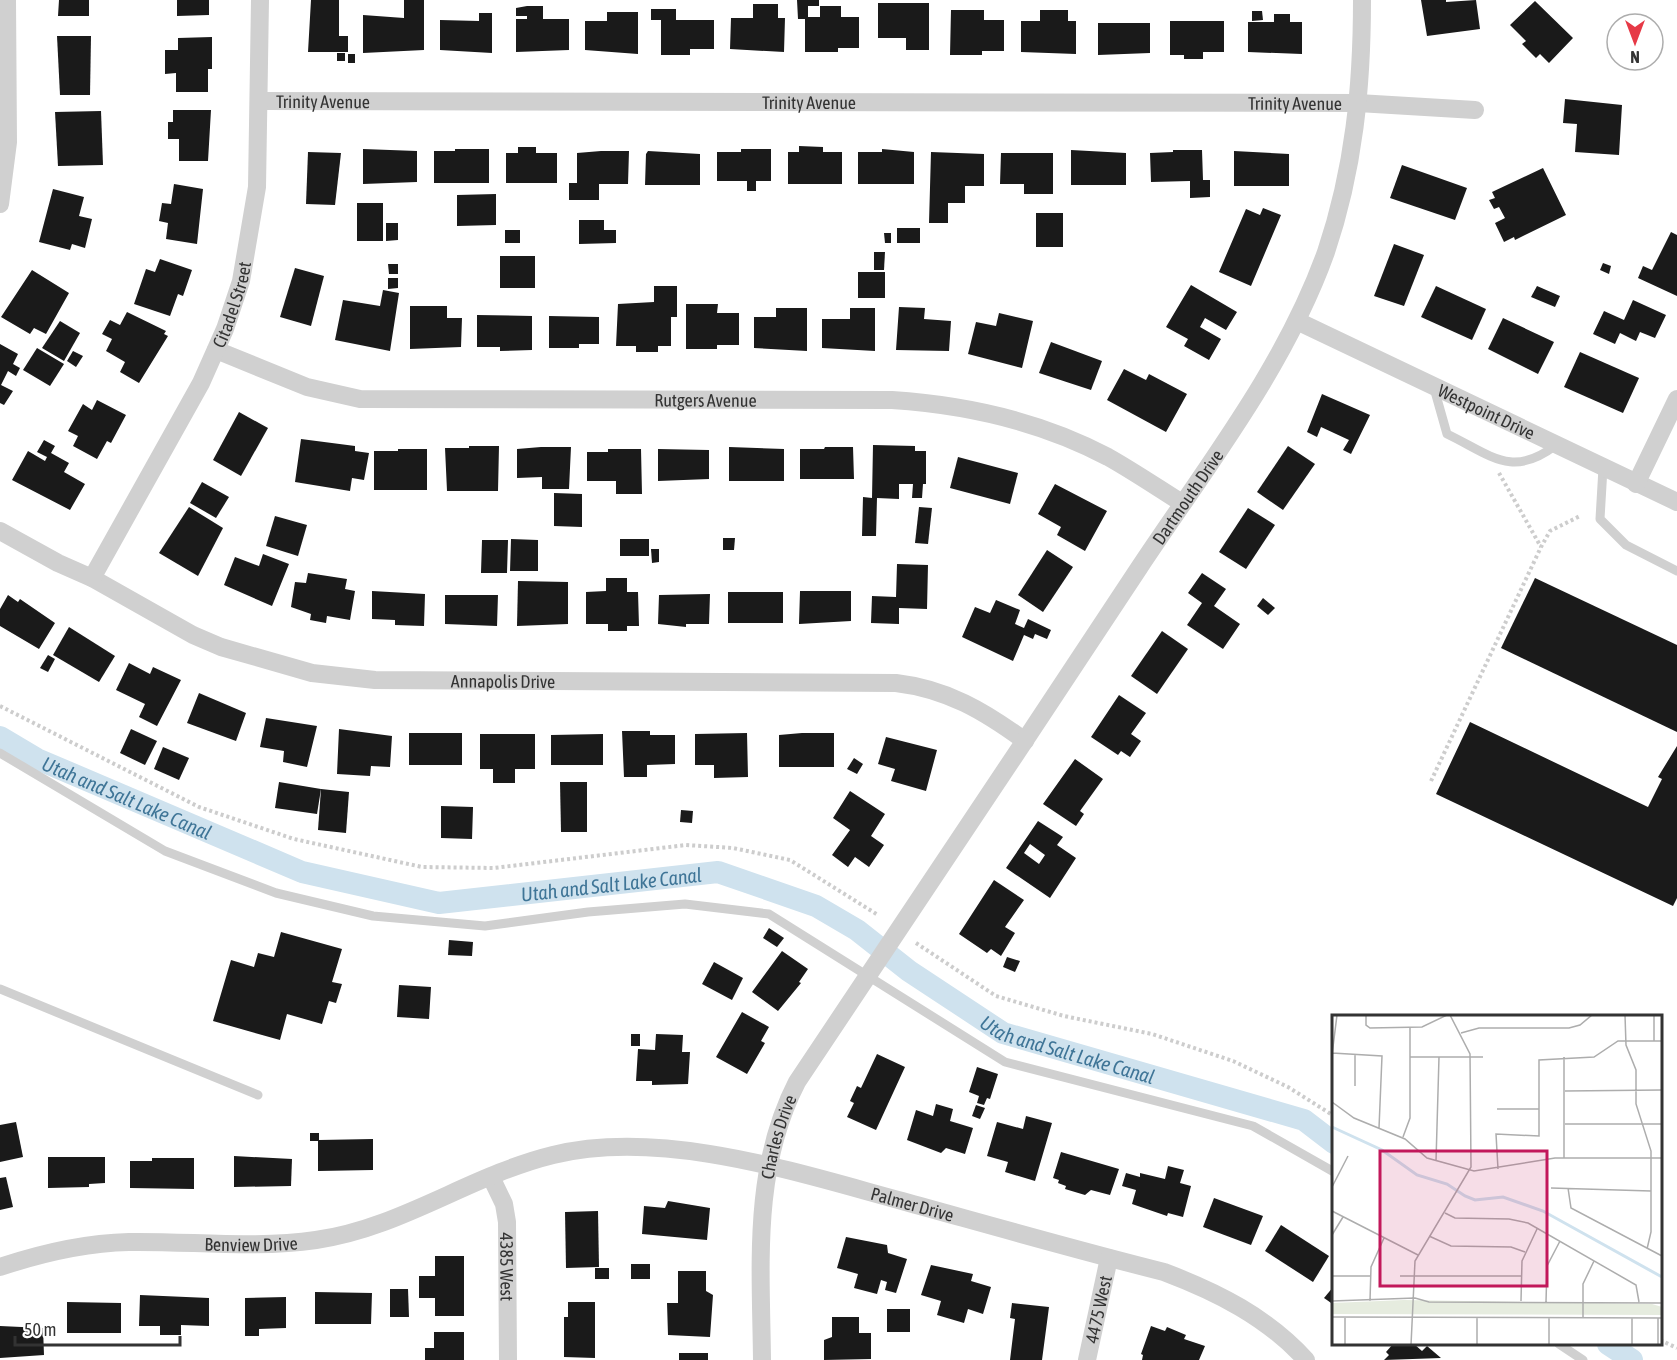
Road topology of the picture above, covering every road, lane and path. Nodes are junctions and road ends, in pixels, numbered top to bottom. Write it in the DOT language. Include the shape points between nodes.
graph roads {
  1 [pos="7,0"];
  2 [pos="260,0"];
  3 [pos="1362,0"];
  4 [pos="260,101"];
  5 [pos="1358,103"];
  6 [pos="1475,110"];
  7 [pos="0,204"];
  8 [pos="1297,321"];
  9 [pos="216,350"];
  10 [pos="1434,385"];
  11 [pos="1677,399"];
  12 [pos="1556,445"];
  13 [pos="1604,468"];
  14 [pos="1498,473"];
  15 [pos="1636,484"];
  16 [pos="1677,502"];
  17 [pos="1182,503"];
  18 [pos="1581,516"];
  19 [pos="0,531"];
  20 [pos="1541,547"];
  21 [pos="1677,571"];
  22 [pos="92,578"];
  23 [pos="0,706"];
  24 [pos="1025,741"];
  25 [pos="0,753"];
  26 [pos="1431,781"];
  27 [pos="878,915"];
  28 [pos="889,943"];
  29 [pos="916,943"];
  30 [pos="871,972"];
  31 [pos="0,988"];
  32 [pos="258,1095"];
  33 [pos="1332,1115"];
  34 [pos="768,1165"];
  35 [pos="1332,1171"];
  36 [pos="491,1177"];
  37 [pos="1109,1258"];
  38 [pos="0,1267"];
  39 [pos="1662,1341"];
  40 [pos="1560,1345"];
  41 [pos="1677,1348"];
  42 [pos="508,1360"];
  43 [pos="762,1360"];
  44 [pos="1087,1360"];
  45 [pos="1306,1360"];
  46 [pos="1583,1360"];
  1 -- 7 [label="street" via="8,142"];
  2 -- 4 [label="street, Citadel Street"];
  3 -- 5 [label="street, Dartmouth Drive"];
  4 -- 5 [label="street, Trinity Avenue"];
  4 -- 9 [label="street, Citadel Street" via="257,187 250,234 241,281"];
  5 -- 6 [label="street, Trinity Avenue"];
  5 -- 8 [label="street, Dartmouth Drive" via="1345,190 1325,254"];
  8 -- 10 [label="street, Westpoint Drive"];
  8 -- 17 [label="street, Dartmouth Drive" via="1267,375"];
  9 -- 17 [label="street, Rutgers Avenue" via="307,387 360,399 892,400 957,407 1064,436 1109,458"];
  9 -- 22 [label="street, Citadel Street"];
  10 -- 12 [label="street, Westpoint Drive"];
  10 -- 12 [label="lane" via="1448,434 1508,464 1539,459"];
  11 -- 15 [label="street"];
  12 -- 13 [label="street, Westpoint Drive"];
  13 -- 15 [label="street, Westpoint Drive"];
  13 -- 21 [label="lane" via="1600,519 1626,545"];
  14 -- 20 [label="path"];
  15 -- 16 [label="street, Westpoint Drive"];
  17 -- 24 [label="street, Dartmouth Drive"];
  18 -- 20 [label="path" via="1550,531"];
  19 -- 22 [label="street, Annapolis Drive"];
  20 -- 26 [label="path"];
  22 -- 24 [label="street, Annapolis Drive" via="211,643 312,673 375,680 896,683 955,697 975,706"];
  23 -- 27 [label="path" via="199,807 294,839 422,867 494,868 686,845 732,848 790,860"];
  24 -- 28 [label="street, Dartmouth Drive"];
  25 -- 30 [label="lane" via="165,851 276,893 373,916 485,926 685,904 769,914"];
  28 -- 30 [label="street, Charles Drive"];
  29 -- 33 [label="path" via="996,996 1064,1016 1152,1034 1233,1061 1288,1087"];
  30 -- 34 [label="street, Charles Drive" via="797,1083"];
  30 -- 35 [label="lane" via="1005,1062 1253,1126"];
  31 -- 32 [label="lane"];
  34 -- 36 [label="street, Palmer Drive" via="688,1152 592,1149 554,1155"];
  34 -- 37 [label="street, Palmer Drive"];
  34 -- 43 [label="street, Charles Drive" via="761,1216"];
  36 -- 38 [label="street, Benview Drive" via="394,1220 341,1236 295,1243 96,1244 36,1255"];
  36 -- 42 [label="street, 4385 West" via="504,1204 507,1222"];
  37 -- 44 [label="street, 4475 West"];
  37 -- 45 [label="street, Palmer Drive" via="1206,1288 1251,1312"];
  39 -- 41 [label="path"];
  40 -- 46 [label="lane"];
}
